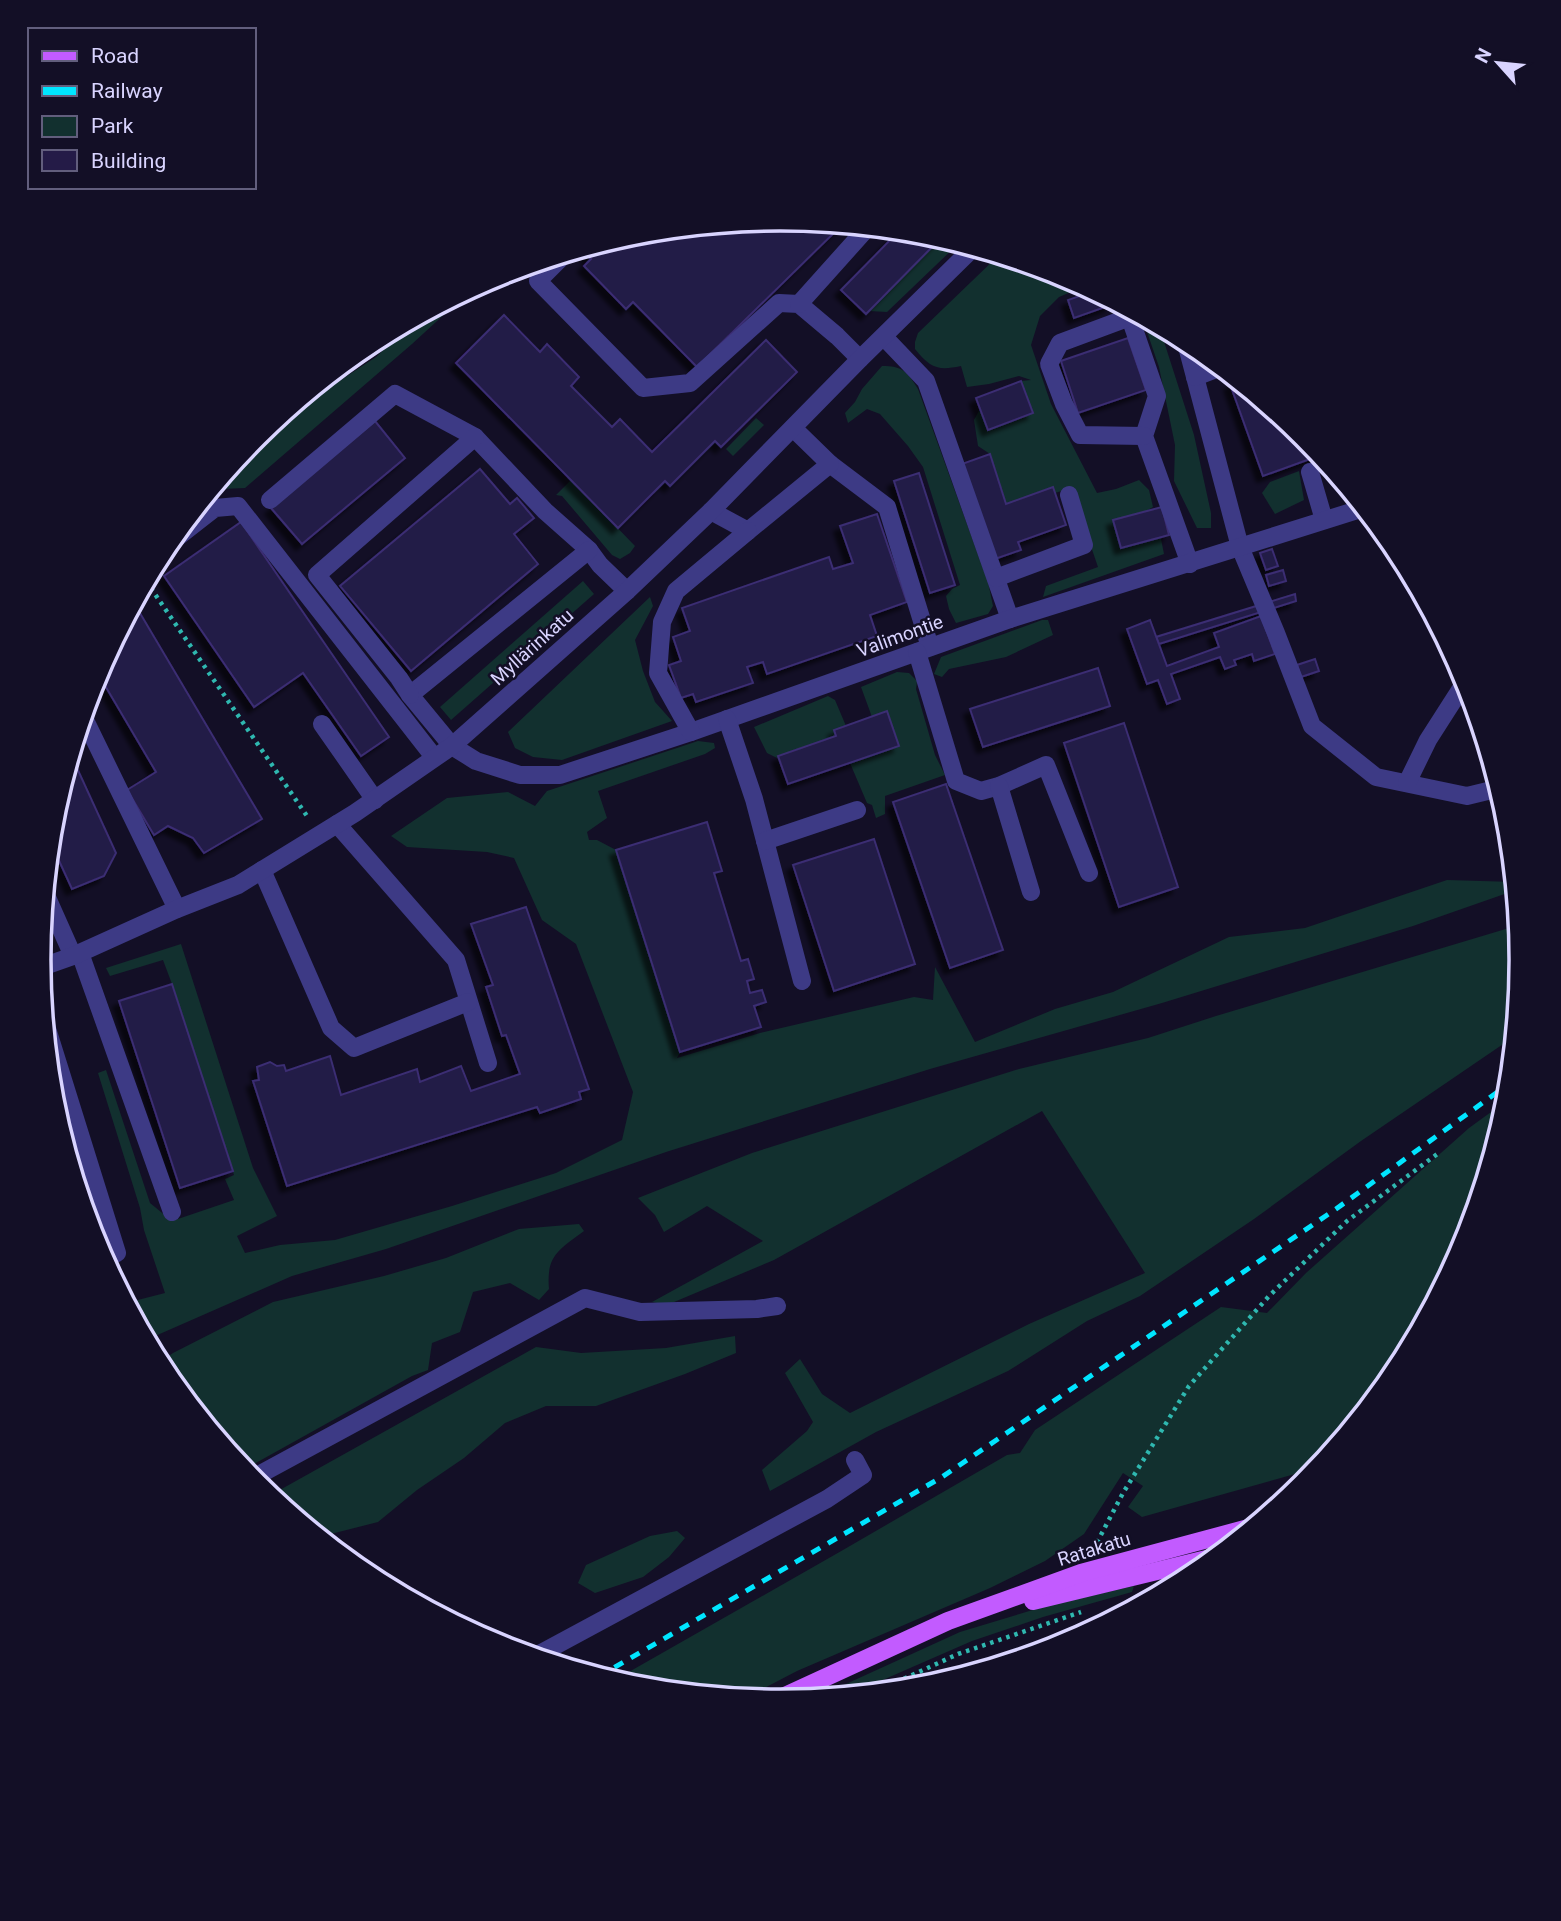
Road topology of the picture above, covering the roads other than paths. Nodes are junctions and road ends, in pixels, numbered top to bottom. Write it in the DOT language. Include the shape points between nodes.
graph roads {
  1 [pos="860,235"];
  2 [pos="966,255"];
  3 [pos="552,267"];
  4 [pos="799,304"];
  5 [pos="1122,316"];
  6 [pos="1132,322"];
  7 [pos="884,337"];
  8 [pos="1189,356"];
  9 [pos="860,359"];
  10 [pos="1210,371"];
  11 [pos="1195,377"];
  12 [pos="793,428"];
  13 [pos="1144,436"];
  14 [pos="475,437"];
  15 [pos="830,464"];
  16 [pos="1310,472"];
  17 [pos="1069,495"];
  18 [pos="270,500"];
  19 [pos="711,511"];
  20 [pos="1355,511"];
  21 [pos="1324,520"];
  22 [pos="199,521"];
  23 [pos="748,531"];
  24 [pos="1240,547"];
  25 [pos="589,550"];
  26 [pos="1190,564"];
  27 [pos="996,578"];
  28 [pos="627,591"];
  29 [pos="1010,619"];
  30 [pos="924,649"];
  31 [pos="1459,692"];
  32 [pos="410,695"];
  33 [pos="727,719"];
  34 [pos="322,724"];
  35 [pos="89,727"];
  36 [pos="691,732"];
  37 [pos="452,746"];
  38 [pos="434,757"];
  39 [pos="1407,783"];
  40 [pos="999,786"];
  41 [pos="1489,791"];
  42 [pos="374,800"];
  43 [pos="857,810"];
  44 [pos="337,824"];
  45 [pos="765,841"];
  46 [pos="262,870"];
  47 [pos="1088,873"];
  48 [pos="1031,892"];
  49 [pos="52,908"];
  50 [pos="177,909"];
  51 [pos="76,954"];
  52 [pos="51,963"];
  53 [pos="802,981"];
  54 [pos="468,1002"];
  55 [pos="488,1063"];
  56 [pos="59,1066"];
  57 [pos="173,1212"];
  58 [pos="113,1254"];
  59 [pos="777,1306"];
  60 [pos="855,1460"];
  61 [pos="261,1474"];
  62 [pos="1234,1532"];
  63 [pos="1192,1563"];
  64 [pos="948,1622"];
  65 [pos="544,1651"];
  66 [pos="799,1690"];
  1 -- 4 [label="street"];
  2 -- 7 [label="street, Myllärinkatu"];
  3 -- 4 [label="street" via="538,281 643,388 690,383 779,303"];
  4 -- 9 [label="street"];
  5 -- 13 [label="street" via="1060,343 1049,364 1080,435"];
  6 -- 13 [label="street" via="1157,396"];
  7 -- 9 [label="street, Myllärinkatu"];
  7 -- 27 [label="street" via="926,381"];
  8 -- 11 [label="street"];
  9 -- 12 [label="street, Myllärinkatu"];
  10 -- 11 [label="street"];
  11 -- 24 [label="street"];
  12 -- 15 [label="street"];
  12 -- 19 [label="street, Myllärinkatu"];
  13 -- 26 [label="street"];
  14 -- 18 [label="street" via="395,394"];
  14 -- 25 [label="street" via="544,511"];
  14 -- 32 [label="street" via="317,575"];
  15 -- 23 [label="street"];
  15 -- 30 [label="street" via="887,507"];
  16 -- 21 [label="street"];
  17 -- 27 [label="street" via="1084,545"];
  19 -- 23 [label="street"];
  19 -- 28 [label="street, Myllärinkatu"];
  20 -- 21 [label="street, Valimontie"];
  21 -- 24 [label="street, Valimontie"];
  22 -- 38 [label="street" via="215,508 239,506"];
  23 -- 36 [label="street" via="676,591 662,622 658,673"];
  24 -- 26 [label="street, Valimontie"];
  24 -- 39 [label="street" via="1312,726 1376,777"];
  25 -- 28 [label="street"];
  25 -- 32 [label="street"];
  26 -- 29 [label="street, Valimontie"];
  27 -- 29 [label="street"];
  28 -- 37 [label="street, Myllärinkatu"];
  29 -- 30 [label="street, Valimontie"];
  30 -- 33 [label="street, Valimontie"];
  30 -- 40 [label="street" via="956,781 981,791"];
  31 -- 39 [label="street"];
  32 -- 37 [label="street"];
  33 -- 36 [label="street, Valimontie"];
  33 -- 45 [label="street"];
  34 -- 42 [label="street"];
  35 -- 50 [label="street"];
  36 -- 37 [label="street, Valimontie" via="560,775 520,775 476,761"];
  37 -- 38 [label="street, Myllärinkatu"];
  38 -- 42 [label="street, Myllärinkatu"];
  39 -- 41 [label="street" via="1467,796"];
  40 -- 47 [label="street" via="1046,765"];
  40 -- 48 [label="street"];
  42 -- 44 [label="street, Myllärinkatu"];
  43 -- 45 [label="street"];
  44 -- 46 [label="street, Myllärinkatu"];
  44 -- 54 [label="street" via="456,960"];
  45 -- 53 [label="street"];
  46 -- 50 [label="street, Myllärinkatu" via="238,885"];
  46 -- 54 [label="street" via="331,1028 354,1048"];
  49 -- 51 [label="street"];
  50 -- 51 [label="street, Myllärinkatu"];
  51 -- 52 [label="street, Myllärinkatu"];
  51 -- 57 [label="street"];
  54 -- 55 [label="street"];
  56 -- 58 [label="street" via="117,1252"];
  59 -- 61 [label="street" via="640,1312 585,1298"];
  60 -- 65 [label="street" via="863,1475 827,1499"];
  62 -- 64 [label="main road, Ratakatu" via="1081,1573"];
  63 -- 64 [label="main road, Ratakatu"];
  64 -- 66 [label="main road, Ratakatu"];
}
